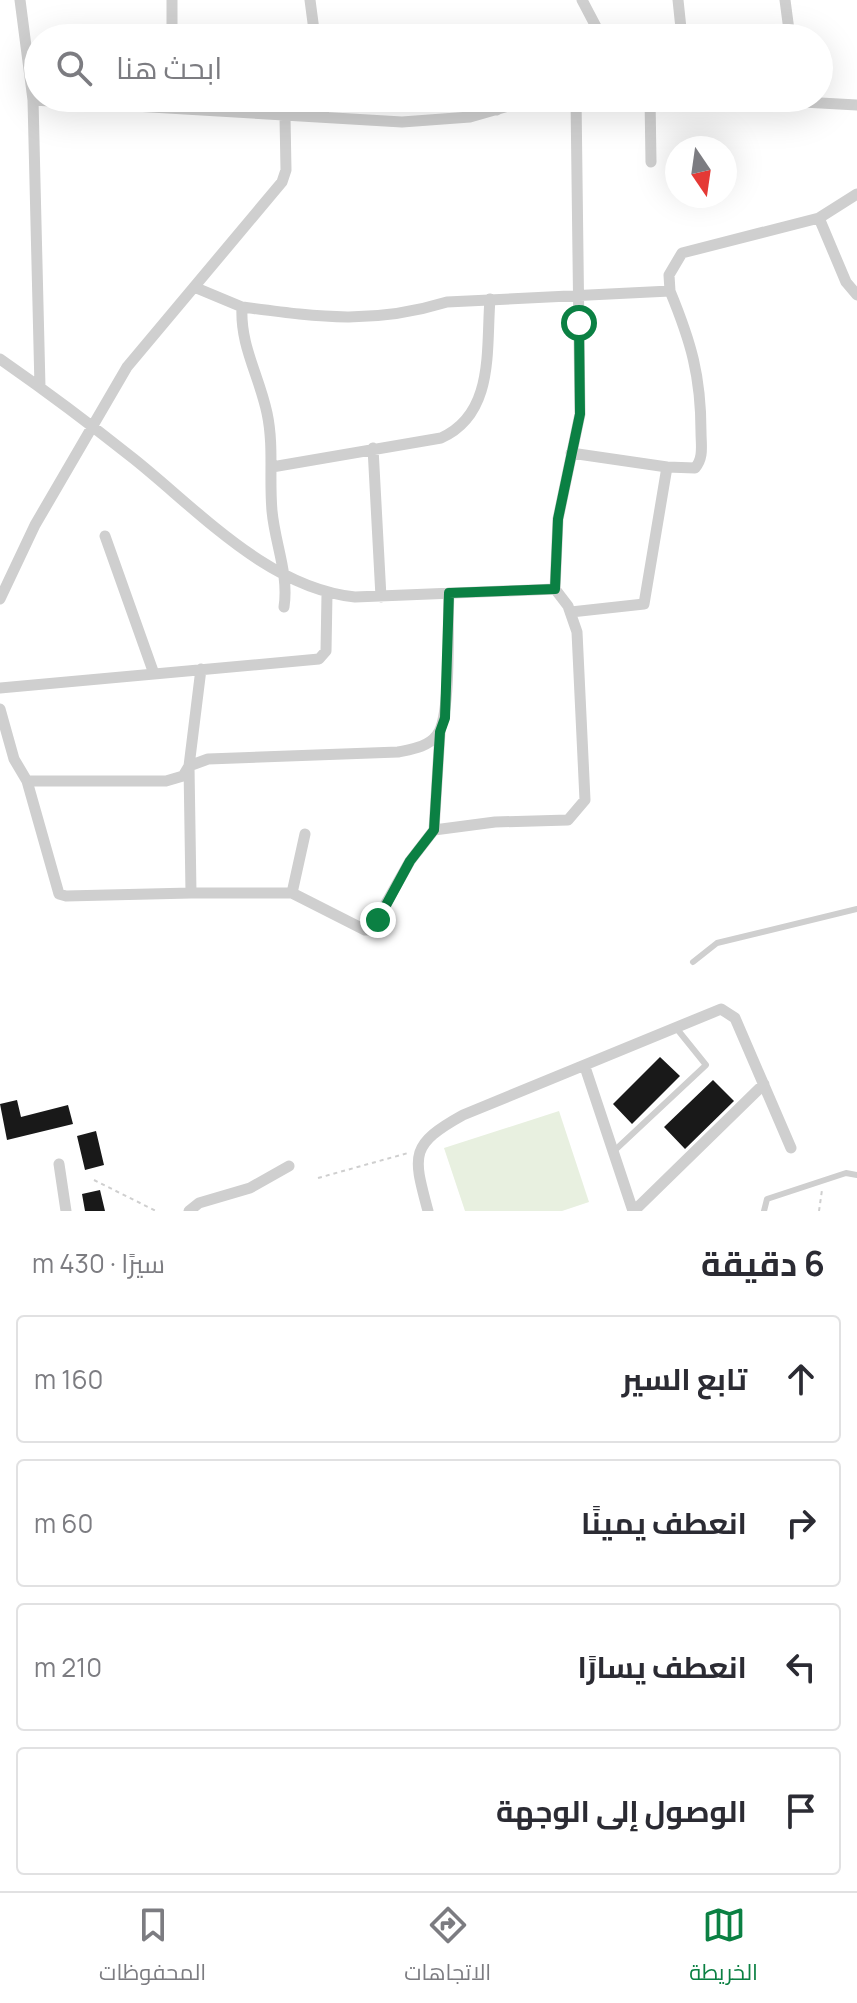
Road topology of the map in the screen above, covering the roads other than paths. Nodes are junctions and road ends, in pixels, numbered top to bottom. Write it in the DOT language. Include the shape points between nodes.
graph roads {
  1 [pos="20,0"];
  2 [pos="172,0"];
  3 [pos="310,0"];
  4 [pos="582,0"];
  5 [pos="678,0"];
  6 [pos="785,0"];
  7 [pos="172,24"];
  8 [pos="313,24"];
  9 [pos="595,24"];
  10 [pos="681,24"];
  11 [pos="788,24"];
  12 [pos="24,31"];
  13 [pos="833,103"];
  14 [pos="857,105"];
  15 [pos="33,112"];
  16 [pos="242,112"];
  17 [pos="323,112"];
  18 [pos="468,112"];
  19 [pos="576,112"];
  20 [pos="650,112"];
  21 [pos="285,117"];
  22 [pos="324,117"];
  23 [pos="651,162"];
  24 [pos="857,194"];
  25 [pos="819,218"];
  26 [pos="194,287"];
  27 [pos="670,291"];
  28 [pos="857,295"];
  29 [pos="578,298"];
  30 [pos="490,299"];
  31 [pos="242,307"];
  32 [pos="0,359"];
  33 [pos="40,387"];
  34 [pos="94,427"];
  35 [pos="373,448"];
  36 [pos="571,453"];
  37 [pos="272,467"];
  38 [pos="667,467"];
  39 [pos="105,536"];
  40 [pos="285,573"];
  41 [pos="555,589"];
  42 [pos="449,593"];
  43 [pos="327,594"];
  44 [pos="381,597"];
  45 [pos="0,599"];
  46 [pos="284,607"];
  47 [pos="571,612"];
  48 [pos="201,669"];
  49 [pos="153,671"];
  50 [pos="0,688"];
  51 [pos="0,709"];
  52 [pos="440,732"];
  53 [pos="189,766"];
  54 [pos="27,781"];
  55 [pos="434,830"];
  56 [pos="305,834"];
  57 [pos="191,893"];
  58 [pos="292,893"];
  59 [pos="857,909"];
  60 [pos="693,962"];
  61 [pos="677,1029"];
  62 [pos="585,1067"];
  63 [pos="764,1084"];
  64 [pos="791,1148"];
  65 [pos="613,1152"];
  66 [pos="59,1164"];
  67 [pos="289,1166"];
  68 [pos="857,1175"];
  69 [pos="66,1211"];
  70 [pos="189,1211"];
  71 [pos="428,1211"];
  72 [pos="633,1211"];
  73 [pos="764,1211"];
  1 -- 12 [label="street"];
  2 -- 7 [label="street"];
  3 -- 8 [label="street"];
  4 -- 9 [label="street"];
  5 -- 10 [label="street"];
  6 -- 11 [label="street"];
  13 -- 14 [label="street"];
  15 -- 33 [label="street"];
  16 -- 21 [label="street"];
  17 -- 22 [label="street"];
  18 -- 22 [label="street" via="436,121"];
  19 -- 29 [label="street"];
  20 -- 23 [label="street"];
  21 -- 22 [label="street"];
  21 -- 26 [label="street" via="282,182"];
  24 -- 25 [label="street"];
  25 -- 27 [label="street" via="682,253 669,275"];
  25 -- 28 [label="street" via="846,282"];
  26 -- 31 [label="street"];
  26 -- 34 [label="street" via="127,367"];
  27 -- 29 [label="street"];
  27 -- 38 [label="street" via="697,363 702,454 695,468"];
  29 -- 30 [label="street"];
  29 -- 36 [label="street" via="580,414"];
  30 -- 31 [label="street" via="365,318"];
  30 -- 35 [label="street" via="484,380 472,415 441,438"];
  31 -- 37 [label="street" via="241,335 267,413"];
  32 -- 33 [label="street"];
  33 -- 34 [label="street"];
  34 -- 40 [label="street" via="233,541"];
  34 -- 45 [label="street" via="35,525"];
  35 -- 37 [label="street"];
  35 -- 44 [label="street"];
  36 -- 38 [label="street"];
  36 -- 41 [label="street" via="558,519"];
  37 -- 40 [label="street" via="272,514"];
  38 -- 47 [label="street" via="646,601 640,607"];
  39 -- 49 [label="street"];
  40 -- 43 [label="street"];
  40 -- 46 [label="street"];
  41 -- 42 [label="street"];
  41 -- 47 [label="street"];
  42 -- 44 [label="street"];
  42 -- 52 [label="street" via="445,718"];
  43 -- 44 [label="street"];
  43 -- 48 [label="street" via="323,657"];
  47 -- 55 [label="street" via="577,632 585,800 568,820"];
  48 -- 49 [label="street"];
  48 -- 53 [label="street"];
  49 -- 50 [label="street"];
  51 -- 54 [label="street" via="14,759"];
  52 -- 53 [label="street" via="428,743 398,752 208,759"];
  52 -- 55 [label="street"];
  53 -- 54 [label="street" via="183,776 166,781"];
  53 -- 57 [label="street"];
  54 -- 57 [label="street" via="59,894"];
  55 -- 58 [label="street" via="371,930"];
  56 -- 58 [label="street"];
  57 -- 58 [label="street"];
  59 -- 60 [label="lane" via="717,943"];
  61 -- 62 [label="street"];
  61 -- 63 [label="street" via="721,1009 729,1012"];
  61 -- 65 [label="lane" via="706,1065"];
  62 -- 65 [label="street"];
  62 -- 71 [label="street" via="433,1132 421,1149 417,1170"];
  63 -- 64 [label="street"];
  63 -- 72 [label="street"];
  65 -- 72 [label="street"];
  66 -- 69 [label="street"];
  67 -- 70 [label="street" via="250,1188"];
  68 -- 73 [label="lane" via="846,1173 767,1199"];
}
